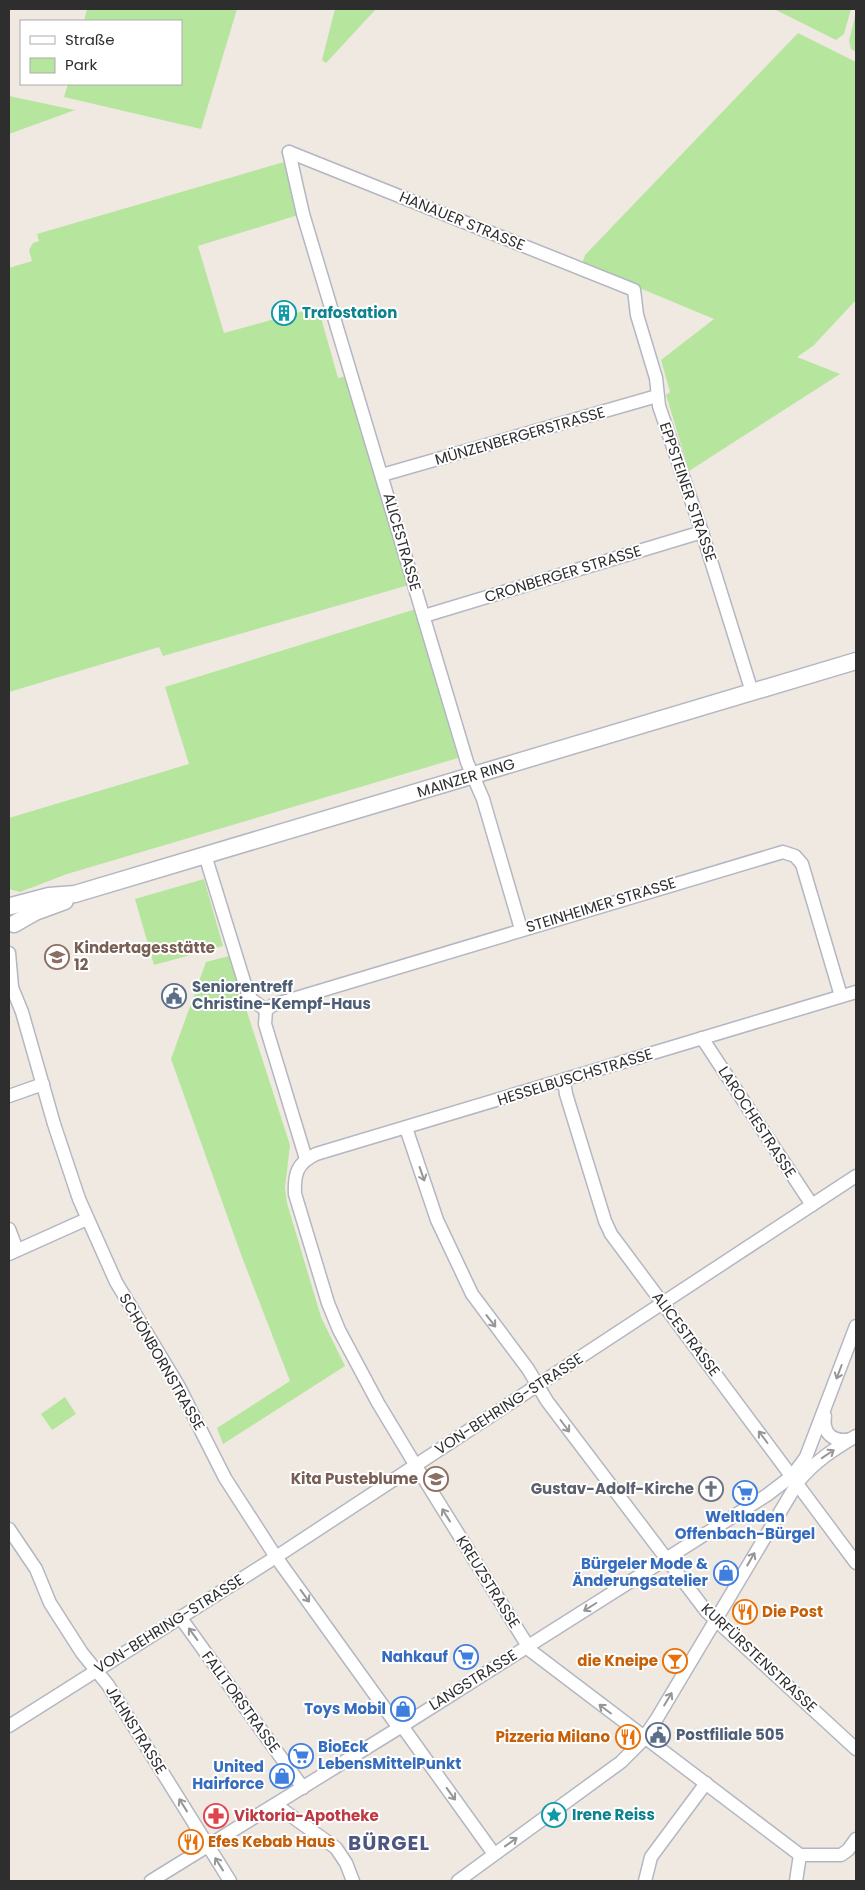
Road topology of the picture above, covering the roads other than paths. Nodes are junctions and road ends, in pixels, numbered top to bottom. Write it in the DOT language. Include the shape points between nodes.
graph roads {
  1 [pos="289,152"];
  2 [pos="634,290"];
  3 [pos="657,396"];
  4 [pos="382,475"];
  5 [pos="702,532"];
  6 [pos="424,616"];
  7 [pos="856,661"];
  8 [pos="752,692"];
  9 [pos="472,775"];
  10 [pos="205,855"];
  11 [pos="75,894"];
  12 [pos="10,905"];
  13 [pos="521,929"];
  14 [pos="12,930"];
  15 [pos="9,953"];
  16 [pos="10,984"];
  17 [pos="856,992"];
  18 [pos="841,996"];
  19 [pos="13,1003"];
  20 [pos="266,1010"];
  21 [pos="702,1038"];
  22 [pos="564,1081"];
  23 [pos="42,1084"];
  24 [pos="9,1096"];
  25 [pos="406,1128"];
  26 [pos="302,1163"];
  27 [pos="856,1176"];
  28 [pos="812,1205"];
  29 [pos="87,1219"];
  30 [pos="9,1229"];
  31 [pos="13,1252"];
  32 [pos="662,1302"];
  33 [pos="856,1326"];
  34 [pos="538,1385"];
  35 [pos="831,1392"];
  36 [pos="855,1437"];
  37 [pos="416,1466"];
  38 [pos="795,1479"];
  39 [pos="754,1503"];
  40 [pos="776,1516"];
  41 [pos="9,1529"];
  42 [pos="276,1556"];
  43 [pos="667,1559"];
  44 [pos="856,1563"];
  45 [pos="180,1616"];
  46 [pos="715,1621"];
  47 [pos="528,1646"];
  48 [pos="96,1671"];
  49 [pos="9,1726"];
  50 [pos="400,1727"];
  51 [pos="644,1738"];
  52 [pos="856,1749"];
  53 [pos="706,1783"];
  54 [pos="303,1788"];
  55 [pos="276,1805"];
  56 [pos="856,1839"];
  57 [pos="208,1846"];
  58 [pos="494,1854"];
  59 [pos="800,1855"];
  60 [pos="151,1881"];
  61 [pos="230,1881"];
  62 [pos="354,1881"];
  63 [pos="458,1881"];
  64 [pos="645,1881"];
  65 [pos="796,1881"];
  1 -- 2 [label="street, HANAUER STRASSE"];
  1 -- 4 [label="street, ALICESTRASSE" via="304,214"];
  2 -- 3 [label="street, EPPSTEINER STRASSE"];
  3 -- 4 [label="street, MÜNZENBERGERSTRASSE"];
  3 -- 5 [label="street, EPPSTEINER STRASSE"];
  4 -- 6 [label="street, ALICESTRASSE"];
  5 -- 6 [label="street, CRONBERGER STRASSE"];
  5 -- 8 [label="street, EPPSTEINER STRASSE"];
  6 -- 9 [label="street, ALICESTRASSE"];
  7 -- 8 [label="street, MAINZER RING"];
  8 -- 9 [label="street, MAINZER RING"];
  9 -- 10 [label="street, MAINZER RING"];
  9 -- 13 [label="street, ALICESTRASSE" via="483,799"];
  10 -- 11 [label="street, MAINZER RING"];
  10 -- 20 [label="street" via="247,991 252,1000"];
  11 -- 12 [label="street, MAINZER RING"];
  11 -- 14 [label="street, MAINZER RING" via="60,904 35,912"];
  12 -- 14 [label="street" via="15,918"];
  13 -- 18 [label="street, STEINHEIMER STRASSE" via="778,852 788,853 802,864"];
  13 -- 20 [label="street, STEINHEIMER STRASSE" via="273,1005"];
  15 -- 16 [label="street, SCHÖNBORNSTRASSE"];
  16 -- 19 [label="street, SCHÖNBORNSTRASSE"];
  17 -- 18 [label="street, HESSELBUSCHSTRASSE"];
  18 -- 21 [label="street, HESSELBUSCHSTRASSE"];
  19 -- 23 [label="street, SCHÖNBORNSTRASSE"];
  20 -- 26 [label="street" via="265,1024"];
  21 -- 22 [label="street, HESSELBUSCHSTRASSE"];
  21 -- 28 [label="street, LAROCHESTRASSE"];
  22 -- 25 [label="street, HESSELBUSCHSTRASSE"];
  22 -- 32 [label="street, ALICESTRASSE" via="608,1228"];
  23 -- 24 [label="street"];
  23 -- 29 [label="street, SCHÖNBORNSTRASSE"];
  25 -- 26 [label="street, HESSELBUSCHSTRASSE" via="316,1154"];
  25 -- 34 [label="street, KURFÜRSTENSTRASSE, one-way" via="437,1220 468,1286"];
  26 -- 37 [label="street, KREUZSTRASSE" via="294,1181 294,1194 332,1316 378,1404"];
  27 -- 28 [label="street, VON-BEHRING-STRASSE"];
  28 -- 32 [label="street, VON-BEHRING-STRASSE"];
  29 -- 31 [label="street"];
  29 -- 42 [label="street, SCHÖNBORNSTRASSE" via="124,1297 166,1363 221,1470"];
  30 -- 31 [label="street"];
  32 -- 34 [label="street, VON-BEHRING-STRASSE"];
  38 -- 32 [label="street, ALICESTRASSE, one-way"];
  33 -- 35 [label="street, one-way"];
  34 -- 37 [label="street, VON-BEHRING-STRASSE"];
  34 -- 43 [label="street, KURFÜRSTENSTRASSE, one-way" via="546,1402"];
  35 -- 36 [label="street" via="825,1429 836,1438"];
  35 -- 38 [label="street"];
  38 -- 36 [label="street, one-way"];
  37 -- 42 [label="street, VON-BEHRING-STRASSE"];
  47 -- 37 [label="street, KREUZSTRASSE, one-way"];
  38 -- 39 [label="street, LANGSTRASSE"];
  38 -- 40 [label="street"];
  38 -- 44 [label="street, ALICESTRASSE"];
  39 -- 40 [label="street" via="769,1501 776,1507"];
  39 -- 43 [label="street, LANGSTRASSE"];
  46 -- 40 [label="street, one-way"];
  41 -- 48 [label="street, JAHNSTRASSE" via="36,1569 50,1603"];
  42 -- 45 [label="street, VON-BEHRING-STRASSE"];
  42 -- 50 [label="street, SCHÖNBORNSTRASSE, one-way"];
  43 -- 46 [label="street, KURFÜRSTENSTRASSE"];
  43 -- 47 [label="street, LANGSTRASSE, one-way"];
  45 -- 48 [label="street, VON-BEHRING-STRASSE"];
  54 -- 45 [label="street, FALLTORSTRASSE, one-way"];
  51 -- 46 [label="street, one-way"];
  46 -- 52 [label="street, KURFÜRSTENSTRASSE"];
  47 -- 50 [label="street, LANGSTRASSE"];
  51 -- 47 [label="street, KREUZSTRASSE, one-way" via="535,1655"];
  48 -- 49 [label="street, VON-BEHRING-STRASSE"];
  57 -- 48 [label="street, JAHNSTRASSE, one-way" via="108,1685"];
  50 -- 54 [label="street, LANGSTRASSE"];
  50 -- 58 [label="street, SCHÖNBORNSTRASSE, one-way"];
  51 -- 53 [label="street, KREUZSTRASSE"];
  58 -- 51 [label="street, one-way" via="622,1762"];
  53 -- 59 [label="street, KREUZSTRASSE"];
  53 -- 64 [label="street" via="651,1857"];
  54 -- 55 [label="street, LANGSTRASSE"];
  55 -- 57 [label="street, LANGSTRASSE"];
  55 -- 62 [label="street" via="336,1848"];
  56 -- 59 [label="street" via="839,1856"];
  57 -- 60 [label="street, LANGSTRASSE"];
  61 -- 57 [label="street, JAHNSTRASSE, one-way"];
  58 -- 63 [label="street"];
  59 -- 65 [label="street"];
}
